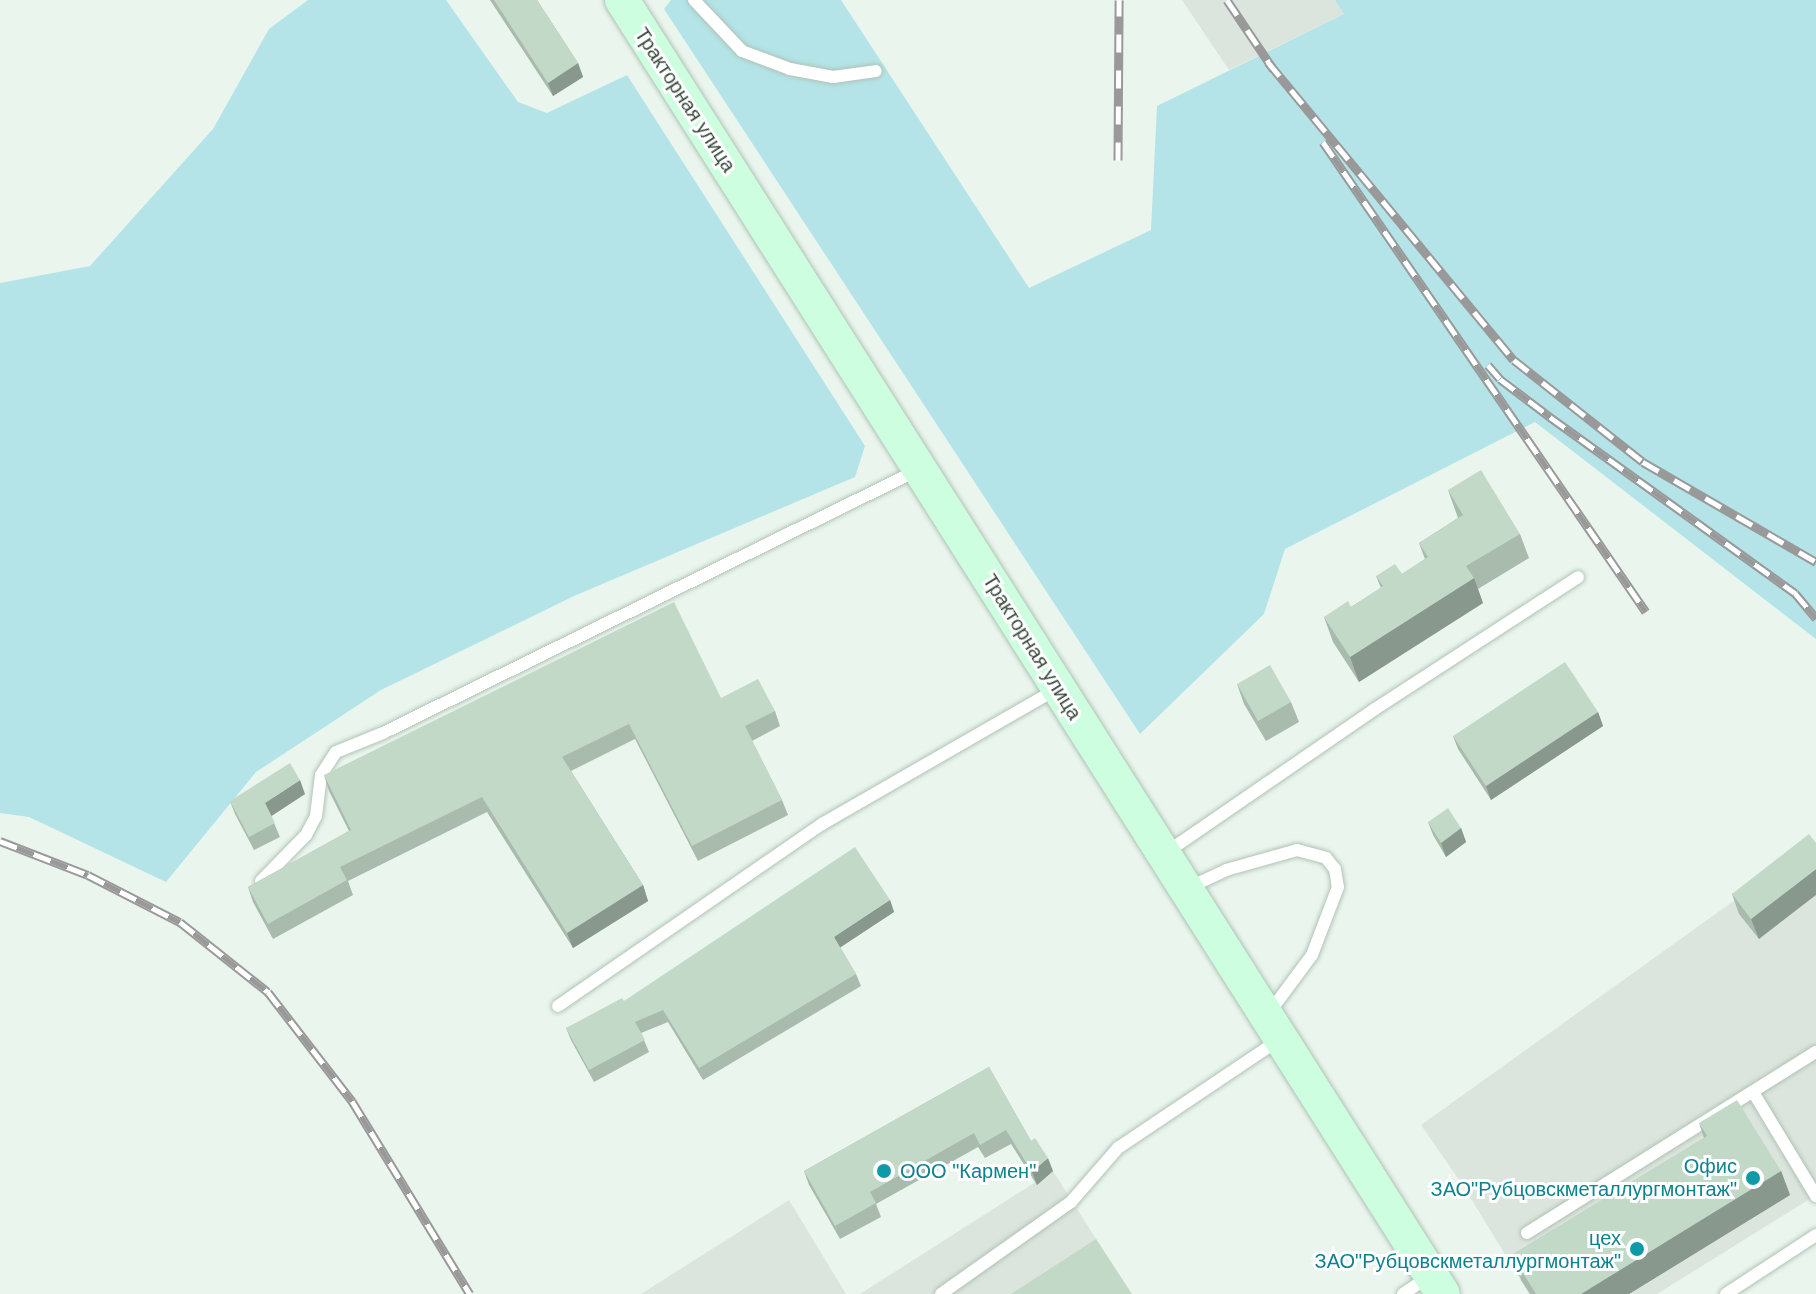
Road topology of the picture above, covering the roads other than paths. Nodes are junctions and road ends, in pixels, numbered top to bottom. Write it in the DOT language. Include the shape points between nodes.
graph roads {
  1 [pos="622,0"];
  2 [pos="694,0"];
  3 [pos="876,71"];
  4 [pos="921,469"];
  5 [pos="1578,577"];
  6 [pos="1058,688"];
  7 [pos="1164,854"];
  8 [pos="261,881"];
  9 [pos="1186,889"];
  10 [pos="558,1006"];
  11 [pos="1274,1027"];
  12 [pos="1816,1052"];
  13 [pos="1753,1092"];
  14 [pos="1816,1196"];
  15 [pos="1527,1233"];
  16 [pos="1816,1235"];
  17 [pos="1425,1288"];
  18 [pos="941,1294"];
  19 [pos="1726,1294"];
  1 -- 4 [label="main road, Тракторная улица"];
  2 -- 3 [label="lane" via="742,51 790,69 833,77"];
  4 -- 6 [label="main road, Тракторная улица"];
  4 -- 8 [label="lane" via="336,752 321,775 316,816 306,835"];
  5 -- 7 [label="lane"];
  6 -- 7 [label="main road, Тракторная улица"];
  6 -- 10 [label="lane" via="822,824"];
  7 -- 9 [label="main road, Тракторная улица"];
  9 -- 11 [label="main road, Тракторная улица"];
  9 -- 11 [label="lane" via="1226,870 1297,850 1326,858 1335,869 1338,887 1312,955"];
  11 -- 17 [label="main road, Тракторная улица"];
  11 -- 18 [label="lane" via="1118,1148 1071,1202"];
  12 -- 13 [label="lane"];
  13 -- 14 [label="lane"];
  13 -- 15 [label="lane"];
  16 -- 19 [label="lane"];
}
